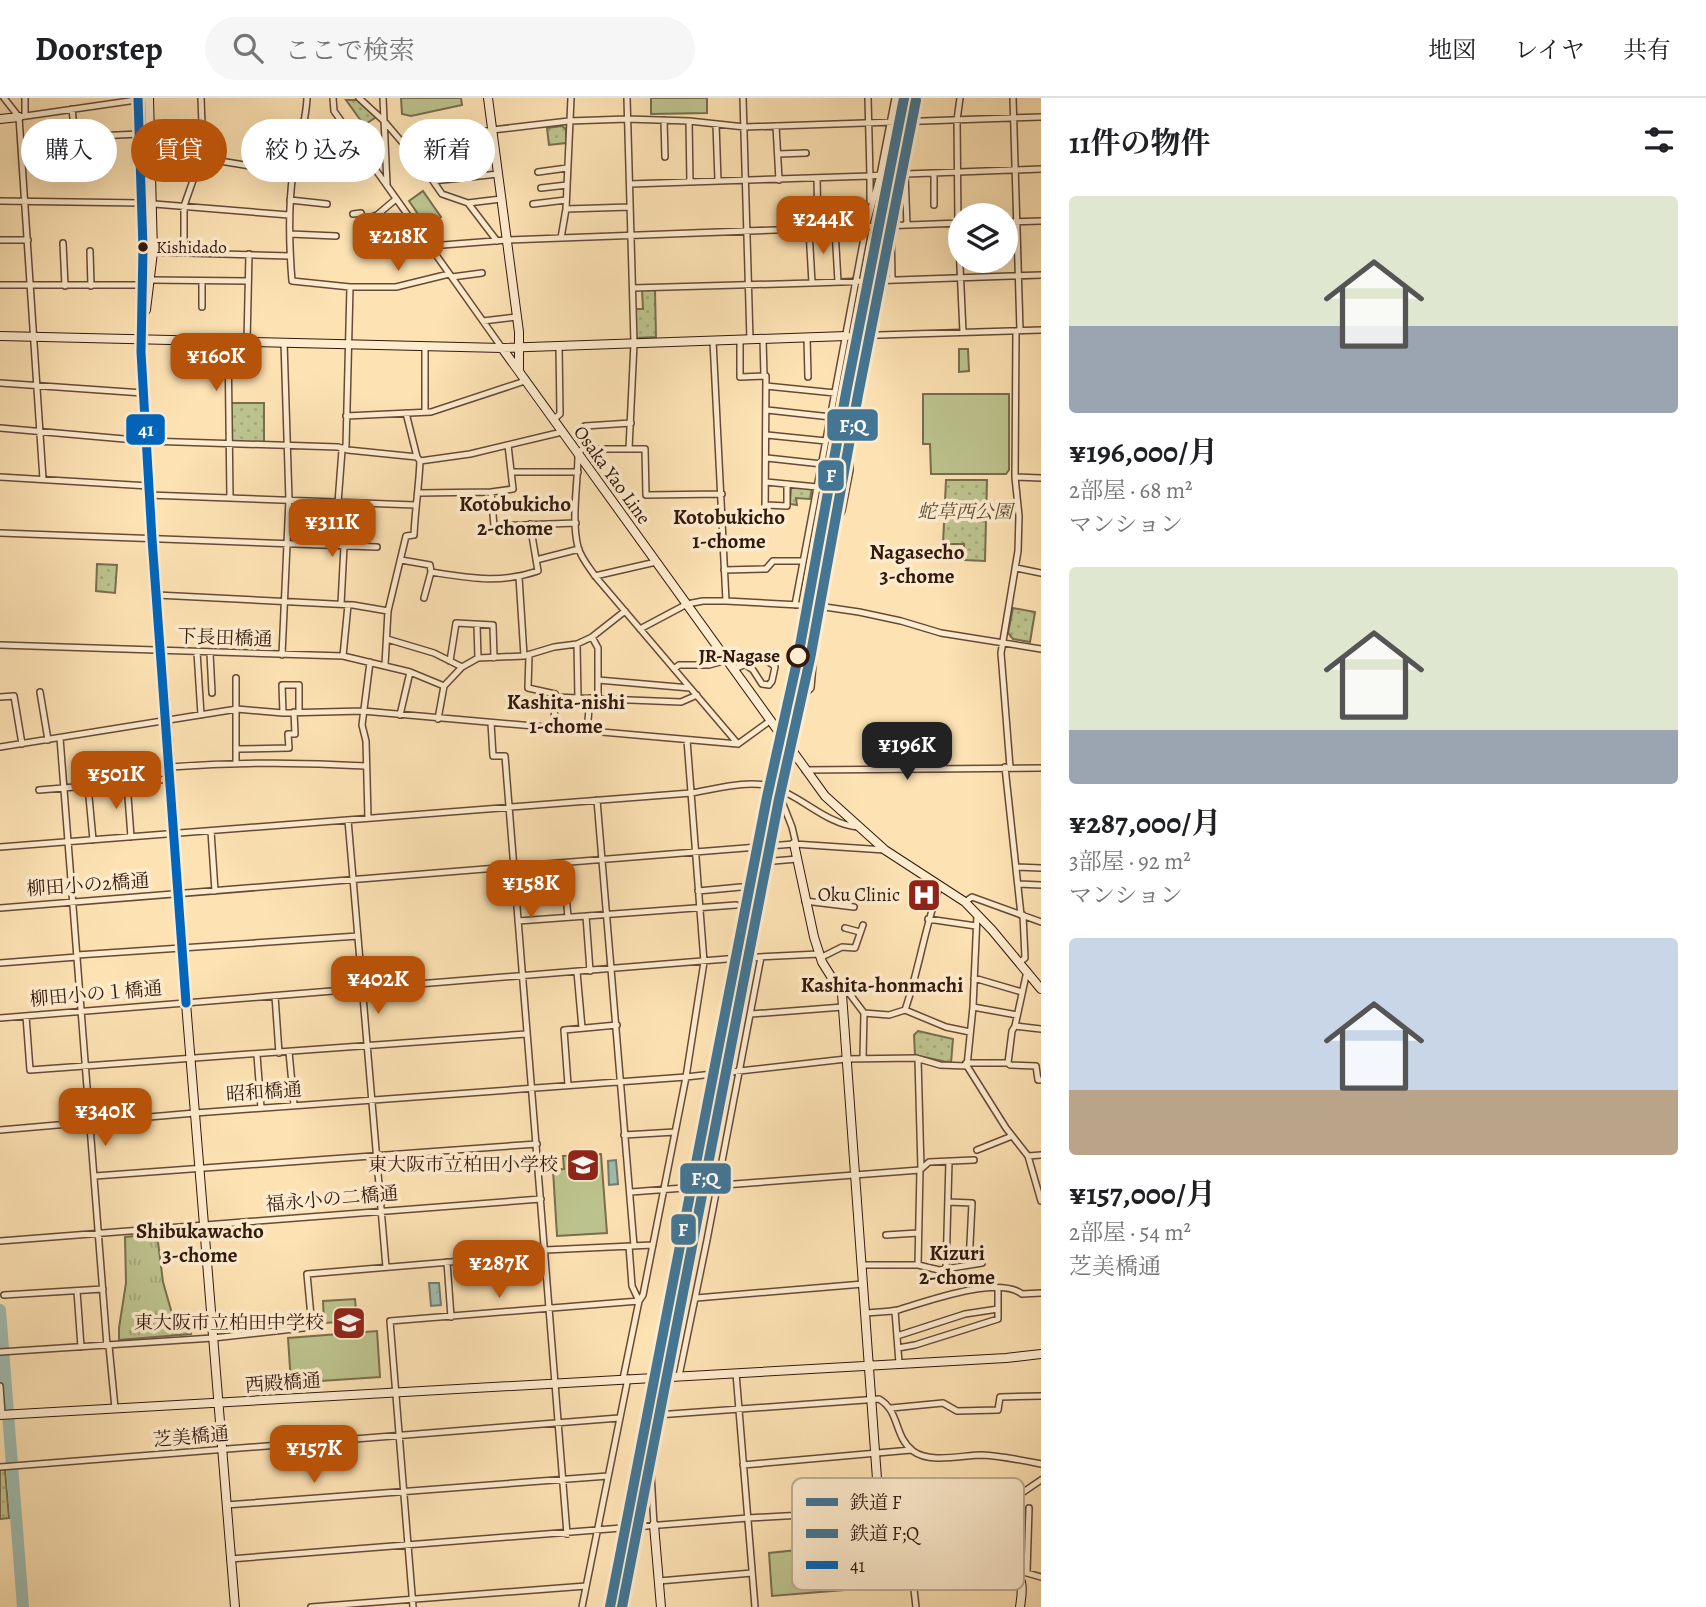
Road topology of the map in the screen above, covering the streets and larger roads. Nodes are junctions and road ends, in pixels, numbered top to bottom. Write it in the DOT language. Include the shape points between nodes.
graph roads {
  1 [pos="4,98"];
  2 [pos="24,98"];
  3 [pos="150,98"];
  4 [pos="201,98"];
  5 [pos="307,98"];
  6 [pos="333,98"];
  7 [pos="359,98"];
  8 [pos="383,98"];
  9 [pos="488,98"];
  10 [pos="494,98"];
  11 [pos="570,98"];
  12 [pos="627,98"];
  13 [pos="743,98"];
  14 [pos="868,98"];
  15 [pos="895,98"];
  16 [pos="910,98"];
  17 [pos="960,98"];
  18 [pos="1013,98"];
  19 [pos="138,99"];
  20 [pos="72,109"];
  21 [pos="22,116"];
  22 [pos="1014,117"];
  23 [pos="1041,117"];
  24 [pos="0,119"];
  25 [pos="73,119"];
  26 [pos="139,119"];
  27 [pos="201,119"];
  28 [pos="306,119"];
  29 [pos="382,119"];
  30 [pos="384,119"];
  31 [pos="491,119"];
  32 [pos="627,119"];
  33 [pos="664,120"];
  34 [pos="957,120"];
  35 [pos="569,121"];
  36 [pos="689,121"];
  37 [pos="906,121"];
  38 [pos="385,122"];
  39 [pos="890,122"];
  40 [pos="869,123"];
  41 [pos="716,124"];
  42 [pos="776,126"];
  43 [pos="745,127"];
  44 [pos="495,130"];
  45 [pos="399,139"];
  46 [pos="385,142"];
  47 [pos="495,152"];
  48 [pos="806,153"];
  49 [pos="778,154"];
  50 [pos="665,157"];
  51 [pos="568,168"];
  52 [pos="1041,169"];
  53 [pos="1015,170"];
  54 [pos="538,172"];
  55 [pos="933,173"];
  56 [pos="958,173"];
  57 [pos="495,174"];
  58 [pos="498,174"];
  59 [pos="894,174"];
  60 [pos="905,174"];
  61 [pos="880,175"];
  62 [pos="870,176"];
  63 [pos="817,178"];
  64 [pos="779,180"];
  65 [pos="719,181"];
  66 [pos="746,181"];
  67 [pos="141,182"];
  68 [pos="192,182"];
  69 [pos="292,182"];
  70 [pos="434,182"];
  71 [pos="690,182"];
  72 [pos="387,184"];
  73 [pos="630,184"];
  74 [pos="567,185"];
  75 [pos="541,188"];
  76 [pos="396,199"];
  77 [pos="501,199"];
  78 [pos="290,200"];
  79 [pos="566,200"];
  80 [pos="0,201"];
  81 [pos="25,201"];
  82 [pos="142,203"];
  83 [pos="468,203"];
  84 [pos="959,203"];
  85 [pos="1016,203"];
  86 [pos="152,204"];
  87 [pos="327,204"];
  88 [pos="533,204"];
  89 [pos="184,205"];
  90 [pos="934,205"];
  91 [pos="631,207"];
  92 [pos="566,209"];
  93 [pos="353,214"];
  94 [pos="289,215"];
  95 [pos="363,220"];
  96 [pos="1041,221"];
  97 [pos="1018,222"];
  98 [pos="948,223"];
  99 [pos="867,224"];
  100 [pos="907,225"];
  101 [pos="887,226"];
  102 [pos="818,229"];
  103 [pos="835,229"];
  104 [pos="809,230"];
  105 [pos="366,232"];
  106 [pos="747,232"];
  107 [pos="289,234"];
  108 [pos="336,236"];
  109 [pos="631,236"];
  110 [pos="561,238"];
  111 [pos="0,240"];
  112 [pos="28,240"];
  113 [pos="502,240"];
  114 [pos="63,243"];
  115 [pos="430,246"];
  116 [pos="90,251"];
  117 [pos="153,252"];
  118 [pos="184,252"];
  119 [pos="249,254"];
  120 [pos="290,256"];
  121 [pos="482,273"];
  122 [pos="961,273"];
  123 [pos="1018,273"];
  124 [pos="450,275"];
  125 [pos="1041,275"];
  126 [pos="1018,276"];
  127 [pos="961,277"];
  128 [pos="892,279"];
  129 [pos="150,280"];
  130 [pos="202,281"];
  131 [pos="248,281"];
  132 [pos="873,281"];
  133 [pos="838,282"];
  134 [pos="856,282"];
  135 [pos="812,283"];
  136 [pos="0,285"];
  137 [pos="141,285"];
  138 [pos="748,285"];
  139 [pos="31,286"];
  140 [pos="65,286"];
  141 [pos="91,286"];
  142 [pos="350,287"];
  143 [pos="633,288"];
  144 [pos="202,307"];
  145 [pos="517,317"];
  146 [pos="483,321"];
  147 [pos="1018,330"];
  148 [pos="1041,330"];
  149 [pos="963,331"];
  150 [pos="863,335"];
  151 [pos="0,336"];
  152 [pos="846,336"];
  153 [pos="35,337"];
  154 [pos="807,338"];
  155 [pos="763,339"];
  156 [pos="142,340"];
  157 [pos="740,340"];
  158 [pos="750,340"];
  159 [pos="228,341"];
  160 [pos="247,341"];
  161 [pos="713,341"];
  162 [pos="284,342"];
  163 [pos="348,343"];
  164 [pos="634,343"];
  165 [pos="559,345"];
  166 [pos="425,346"];
  167 [pos="519,347"];
  168 [pos="502,348"];
  169 [pos="520,372"];
  170 [pos="764,376"];
  171 [pos="808,377"];
  172 [pos="526,381"];
  173 [pos="0,383"];
  174 [pos="38,386"];
  175 [pos="766,386"];
  176 [pos="143,393"];
  177 [pos="835,393"];
  178 [pos="767,411"];
  179 [pos="425,412"];
  180 [pos="406,413"];
  181 [pos="346,416"];
  182 [pos="831,417"];
  183 [pos="553,420"];
  184 [pos="631,423"];
  185 [pos="585,426"];
  186 [pos="0,428"];
  187 [pos="41,431"];
  188 [pos="562,432"];
  189 [pos="767,435"];
  190 [pos="147,441"];
  191 [pos="826,441"];
  192 [pos="229,444"];
  193 [pos="509,445"];
  194 [pos="287,446"];
  195 [pos="344,448"];
  196 [pos="629,449"];
  197 [pos="578,454"];
  198 [pos="766,458"];
  199 [pos="418,459"];
  200 [pos="822,464"];
  201 [pos="511,472"];
  202 [pos="578,472"];
  203 [pos="0,477"];
  204 [pos="1015,477"];
  205 [pos="1041,478"];
  206 [pos="43,479"];
  207 [pos="766,482"];
  208 [pos="787,484"];
  209 [pos="817,487"];
  210 [pos="149,491"];
  211 [pos="491,492"];
  212 [pos="419,493"];
  213 [pos="722,494"];
  214 [pos="230,498"];
  215 [pos="289,500"];
  216 [pos="338,503"];
  217 [pos="415,505"];
  218 [pos="766,505"];
  219 [pos="765,516"];
  220 [pos="576,523"];
  221 [pos="530,524"];
  222 [pos="0,533"];
  223 [pos="152,539"];
  224 [pos="758,542"];
  225 [pos="723,544"];
  226 [pos="287,545"];
  227 [pos="344,546"];
  228 [pos="377,547"];
  229 [pos="579,549"];
  230 [pos="401,560"];
  231 [pos="536,560"];
  232 [pos="803,561"];
  233 [pos="656,562"];
  234 [pos="1016,568"];
  235 [pos="724,570"];
  236 [pos="431,572"];
  237 [pos="1041,573"];
  238 [pos="595,576"];
  239 [pos="519,578"];
  240 [pos="157,595"];
  241 [pos="424,598"];
  242 [pos="285,601"];
  243 [pos="726,601"];
  244 [pos="341,604"];
  245 [pos="687,604"];
  246 [pos="348,605"];
  247 [pos="795,605"];
  248 [pos="818,606"];
  249 [pos="388,611"];
  250 [pos="625,611"];
  251 [pos="477,625"];
  252 [pos="640,629"];
  253 [pos="592,637"];
  254 [pos="387,639"];
  255 [pos="813,639"];
  256 [pos="1002,641"];
  257 [pos="577,644"];
  258 [pos="0,645"];
  259 [pos="1041,649"];
  260 [pos="162,651"];
  261 [pos="197,652"];
  262 [pos="210,653"];
  263 [pos="282,655"];
  264 [pos="343,656"];
  265 [pos="526,656"];
  266 [pos="494,658"];
  267 [pos="478,659"];
  268 [pos="727,660"];
  269 [pos="450,661"];
  270 [pos="370,662"];
  271 [pos="385,665"];
  272 [pos="746,665"];
  273 [pos="462,667"];
  274 [pos="674,669"];
  275 [pos="734,669"];
  276 [pos="410,672"];
  277 [pos="236,678"];
  278 [pos="598,680"];
  279 [pos="444,686"];
  280 [pos="690,688"];
  281 [pos="40,692"];
  282 [pos="212,693"];
  283 [pos="697,695"];
  284 [pos="0,696"];
  285 [pos="555,697"];
  286 [pos="578,698"];
  287 [pos="590,698"];
  288 [pos="598,698"];
  289 [pos="237,709"];
  290 [pos="363,711"];
  291 [pos="296,712"];
  292 [pos="283,713"];
  293 [pos="201,715"];
  294 [pos="400,715"];
  295 [pos="438,719"];
  296 [pos="771,720"];
  297 [pos="167,721"];
  298 [pos="491,723"];
  299 [pos="554,729"];
  300 [pos="587,731"];
  301 [pos="60,738"];
  302 [pos="48,740"];
  303 [pos="687,740"];
  304 [pos="784,740"];
  305 [pos="22,744"];
  306 [pos="738,744"];
  307 [pos="0,747"];
  308 [pos="237,749"];
  309 [pos="236,762"];
  310 [pos="170,766"];
  311 [pos="365,766"];
  312 [pos="1007,768"];
  313 [pos="1041,768"];
  314 [pos="804,770"];
  315 [pos="171,779"];
  316 [pos="127,783"];
  317 [pos="88,786"];
  318 [pos="64,788"];
  319 [pos="776,788"];
  320 [pos="39,790"];
  321 [pos="691,793"];
  322 [pos="597,800"];
  323 [pos="509,807"];
  324 [pos="839,810"];
  325 [pos="368,818"];
  326 [pos="348,820"];
  327 [pos="834,820"];
  328 [pos="858,827"];
  329 [pos="211,831"];
  330 [pos="175,833"];
  331 [pos="131,837"];
  332 [pos="93,839"];
  333 [pos="68,841"];
  334 [pos="795,844"];
  335 [pos="0,847"];
  336 [pos="885,850"];
  337 [pos="695,852"];
  338 [pos="603,859"];
  339 [pos="797,859"];
  340 [pos="762,862"];
  341 [pos="563,863"];
  342 [pos="513,867"];
  343 [pos="1016,867"];
  344 [pos="1041,868"];
  345 [pos="353,880"];
  346 [pos="1018,884"];
  347 [pos="940,885"];
  348 [pos="1041,885"];
  349 [pos="741,887"];
  350 [pos="215,891"];
  351 [pos="698,891"];
  352 [pos="178,894"];
  353 [pos="805,901"];
  354 [pos="73,902"];
  355 [pos="965,902"];
  356 [pos="736,905"];
  357 [pos="854,907"];
  358 [pos="0,908"];
  359 [pos="699,908"];
  360 [pos="608,915"];
  361 [pos="977,915"];
  362 [pos="1022,915"];
  363 [pos="586,916"];
  364 [pos="568,917"];
  365 [pos="928,919"];
  366 [pos="518,920"];
  367 [pos="1041,922"];
  368 [pos="976,926"];
  369 [pos="845,928"];
  370 [pos="358,936"];
  371 [pos="182,949"];
  372 [pos="77,956"];
  373 [pos="820,956"];
  374 [pos="761,957"];
  375 [pos="704,962"];
  376 [pos="1020,962"];
  377 [pos="0,963"];
  378 [pos="612,970"];
  379 [pos="590,971"];
  380 [pos="1027,971"];
  381 [pos="577,972"];
  382 [pos="522,976"];
  383 [pos="974,978"];
  384 [pos="363,989"];
  385 [pos="1041,989"];
  386 [pos="1022,992"];
  387 [pos="842,995"];
  388 [pos="275,996"];
  389 [pos="186,1003"];
  390 [pos="842,1007"];
  391 [pos="973,1007"];
  392 [pos="905,1010"];
  393 [pos="81,1012"];
  394 [pos="864,1013"];
  395 [pos="751,1014"];
  396 [pos="1017,1015"];
  397 [pos="26,1016"];
  398 [pos="0,1018"];
  399 [pos="617,1026"];
  400 [pos="1015,1026"];
  401 [pos="582,1028"];
  402 [pos="1041,1029"];
  403 [pos="970,1032"];
  404 [pos="526,1034"];
  405 [pos="367,1046"];
  406 [pos="289,1052"];
  407 [pos="279,1053"];
  408 [pos="257,1055"];
  409 [pos="863,1058"];
  410 [pos="846,1059"];
  411 [pos="918,1059"];
  412 [pos="190,1060"];
  413 [pos="1008,1063"];
  414 [pos="967,1065"];
  415 [pos="84,1066"];
  416 [pos="740,1071"];
  417 [pos="686,1076"];
  418 [pos="1041,1080"];
  419 [pos="621,1081"];
  420 [pos="568,1085"];
  421 [pos="531,1088"];
  422 [pos="372,1100"];
  423 [pos="294,1105"];
  424 [pos="261,1108"];
  425 [pos="195,1113"];
  426 [pos="89,1123"];
  427 [pos="0,1130"];
  428 [pos="675,1132"];
  429 [pos="624,1135"];
  430 [pos="1012,1136"];
  431 [pos="537,1144"];
  432 [pos="977,1150"];
  433 [pos="1041,1155"];
  434 [pos="376,1156"];
  435 [pos="1028,1156"];
  436 [pos="974,1160"];
  437 [pos="949,1161"];
  438 [pos="199,1169"];
  439 [pos="920,1169"];
  440 [pos="855,1174"];
  441 [pos="94,1176"];
  442 [pos="718,1185"];
  443 [pos="664,1189"];
  444 [pos="631,1192"];
  445 [pos="541,1199"];
  446 [pos="1041,1201"];
  447 [pos="948,1202"];
  448 [pos="382,1211"];
  449 [pos="203,1225"];
  450 [pos="918,1233"];
  451 [pos="99,1234"];
  452 [pos="886,1235"];
  453 [pos="0,1241"];
  454 [pos="653,1245"];
  455 [pos="632,1246"];
  456 [pos="545,1252"];
  457 [pos="447,1262"];
  458 [pos="982,1262"];
  459 [pos="969,1264"];
  460 [pos="862,1265"];
  461 [pos="918,1265"];
  462 [pos="386,1267"];
  463 [pos="946,1269"];
  464 [pos="863,1284"];
  465 [pos="103,1289"];
  466 [pos="998,1289"];
  467 [pos="77,1291"];
  468 [pos="1041,1293"];
  469 [pos="4,1295"];
  470 [pos="696,1298"];
  471 [pos="639,1301"];
  472 [pos="549,1309"];
  473 [pos="998,1309"];
  474 [pos="895,1311"];
  475 [pos="865,1314"];
  476 [pos="451,1317"];
  477 [pos="897,1336"];
  478 [pos="212,1338"];
  479 [pos="108,1346"];
  480 [pos="81,1347"];
  481 [pos="898,1348"];
  482 [pos="2,1352"];
  483 [pos="1041,1354"];
  484 [pos="899,1363"];
  485 [pos="869,1365"];
  486 [pos="736,1372"];
  487 [pos="664,1376"];
  488 [pos="679,1376"];
  489 [pos="625,1379"];
  490 [pos="555,1383"];
  491 [pos="0,1386"];
  492 [pos="395,1392"];
  493 [pos="1041,1396"];
  494 [pos="871,1398"];
  495 [pos="219,1403"];
  496 [pos="114,1408"];
  497 [pos="891,1408"];
  498 [pos="739,1409"];
  499 [pos="5,1414"];
  500 [pos="657,1415"];
  501 [pos="619,1418"];
  502 [pos="558,1423"];
  503 [pos="398,1435"];
  504 [pos="222,1450"];
  505 [pos="911,1450"];
  506 [pos="875,1454"];
  507 [pos="1041,1464"];
  508 [pos="743,1465"];
  509 [pos="0,1467"];
  510 [pos="608,1476"];
  511 [pos="877,1478"];
  512 [pos="562,1479"];
  513 [pos="1041,1480"];
  514 [pos="403,1491"];
  515 [pos="1024,1492"];
  516 [pos="226,1505"];
  517 [pos="1028,1508"];
  518 [pos="792,1515"];
  519 [pos="748,1518"];
  520 [pos="654,1525"];
  521 [pos="598,1531"];
  522 [pos="567,1534"];
  523 [pos="408,1546"];
  524 [pos="230,1559"];
  525 [pos="1024,1572"];
  526 [pos="1027,1572"];
  527 [pos="752,1573"];
  528 [pos="1041,1577"];
  529 [pos="659,1581"];
  530 [pos="586,1586"];
  531 [pos="413,1604"];
  532 [pos="373,1605"];
  533 [pos="235,1607"];
  534 [pos="311,1607"];
  535 [pos="582,1607"];
  536 [pos="661,1607"];
  537 [pos="755,1607"];
  1 -- 21 [label="street"];
  2 -- 21 [label="street"];
  3 -- 19 [label="street"];
  3 -- 86 [label="street"];
  4 -- 27 [label="street"];
  5 -- 28 [label="street"];
  6 -- 72 [label="street" via="334,111"];
  7 -- 29 [label="street"];
  8 -- 30 [label="street"];
  9 -- 10 [label="street"];
  9 -- 31 [label="street"];
  11 -- 35 [label="street"];
  12 -- 32 [label="street"];
  13 -- 43 [label="street"];
  14 -- 40 [label="street"];
  15 -- 39 [label="street"];
  16 -- 37 [label="street"];
  17 -- 34 [label="street"];
  18 -- 22 [label="street"];
  19 -- 20 [label="street"];
  19 -- 26 [label="street"];
  20 -- 21 [label="street"];
  20 -- 25 [label="street"];
  21 -- 24 [label="street"];
  21 -- 81 [label="street"];
  22 -- 23 [label="street"];
  22 -- 34 [label="street"];
  22 -- 53 [label="street"];
  32 -- 33 [label="street"];
  32 -- 35 [label="street"];
  32 -- 73 [label="street"];
  33 -- 36 [label="street"];
  33 -- 50 [label="street"];
  34 -- 37 [label="street"];
  34 -- 56 [label="street"];
  35 -- 44 [label="street"];
  35 -- 51 [label="street"];
  36 -- 41 [label="street"];
  36 -- 71 [label="street"];
  37 -- 39 [label="street"];
  37 -- 59 [label="street"];
  38 -- 45 [label="street"];
  39 -- 40 [label="street"];
  39 -- 61 [label="street"];
  40 -- 42 [label="street"];
  40 -- 62 [label="street"];
  41 -- 43 [label="street"];
  41 -- 65 [label="street"];
  42 -- 43 [label="street"];
  42 -- 49 [label="street"];
  43 -- 66 [label="street"];
  46 -- 72 [label="street"];
  47 -- 58 [label="street"];
  48 -- 49 [label="street"];
  49 -- 64 [label="street"];
  51 -- 54 [label="street"];
  51 -- 74 [label="street"];
  52 -- 53 [label="street"];
  53 -- 56 [label="street"];
  53 -- 85 [label="street"];
  55 -- 56 [label="street"];
  55 -- 60 [label="street"];
  55 -- 90 [label="street"];
  56 -- 84 [label="street"];
  57 -- 58 [label="street"];
  58 -- 77 [label="street"];
  59 -- 60 [label="street"];
  59 -- 61 [label="street"];
  59 -- 101 [label="street"];
  60 -- 100 [label="street"];
  61 -- 62 [label="street"];
  61 -- 99 [label="street"];
  62 -- 63 [label="street"];
  62 -- 99 [label="street"];
  63 -- 64 [label="street"];
  63 -- 102 [label="street"];
  64 -- 66 [label="street"];
  65 -- 66 [label="street"];
  65 -- 71 [label="street"];
  66 -- 106 [label="street"];
  67 -- 82 [label="street"];
  68 -- 89 [label="street"];
  69 -- 78 [label="street"];
  70 -- 83 [label="street" via="442,194"];
  71 -- 73 [label="street"];
  72 -- 76 [label="street"];
  73 -- 91 [label="street"];
  74 -- 75 [label="street"];
  74 -- 79 [label="street"];
  76 -- 95 [label="street"];
  76 -- 115 [label="street"];
  77 -- 83 [label="street"];
  77 -- 113 [label="street"];
  78 -- 87 [label="street"];
  78 -- 94 [label="street"];
  79 -- 88 [label="street"];
  79 -- 92 [label="street"];
  80 -- 81 [label="street"];
  81 -- 82 [label="street"];
  81 -- 112 [label="street"];
  82 -- 86 [label="street"];
  82 -- 137 [label="street"];
  83 -- 113 [label="street"];
  86 -- 89 [label="street"];
  86 -- 117 [label="street"];
  89 -- 94 [label="street"];
  89 -- 118 [label="street"];
  91 -- 92 [label="street"];
  91 -- 109 [label="street"];
  92 -- 110 [label="street"];
  93 -- 95 [label="street" via="361,214"];
  94 -- 107 [label="street"];
  95 -- 105 [label="street"];
  96 -- 97 [label="street"];
  98 -- 100 [label="street"];
  99 -- 101 [label="street"];
  99 -- 103 [label="street"];
  99 -- 134 [label="street"];
  100 -- 101 [label="street"];
  101 -- 128 [label="street"];
  101 -- 132 [label="street"];
  102 -- 103 [label="street"];
  102 -- 104 [label="street"];
  103 -- 133 [label="street"];
  104 -- 106 [label="street"];
  104 -- 135 [label="street"];
  106 -- 109 [label="street"];
  106 -- 138 [label="street"];
  107 -- 108 [label="street"];
  107 -- 120 [label="street"];
  109 -- 110 [label="street"];
  109 -- 143 [label="street"];
  110 -- 113 [label="street"];
  111 -- 112 [label="street"];
  112 -- 139 [label="street"];
  113 -- 115 [label="street"];
  113 -- 145 [label="street"];
  114 -- 140 [label="street"];
  115 -- 124 [label="street"];
  116 -- 141 [label="street"];
  117 -- 118 [label="street"];
  117 -- 129 [label="street"];
  118 -- 119 [label="street"];
  119 -- 120 [label="street"];
  119 -- 131 [label="street"];
  120 -- 142 [label="street" via="292,281"];
  121 -- 124 [label="street"];
  122 -- 127 [label="street"];
  123 -- 126 [label="street"];
  124 -- 142 [label="street" via="396,287"];
  124 -- 146 [label="street"];
  125 -- 126 [label="street"];
  126 -- 127 [label="street"];
  126 -- 147 [label="street"];
  127 -- 128 [label="street"];
  127 -- 149 [label="street"];
  128 -- 132 [label="street"];
  129 -- 130 [label="street"];
  129 -- 156 [label="street"];
  130 -- 131 [label="street"];
  130 -- 144 [label="street"];
  131 -- 160 [label="street"];
  132 -- 134 [label="street"];
  132 -- 150 [label="street"];
  133 -- 134 [label="street"];
  133 -- 135 [label="street"];
  134 -- 152 [label="street"];
  135 -- 138 [label="street"];
  136 -- 139 [label="street"];
  137 -- 141 [label="street"];
  137 -- 156 [label="street"];
  138 -- 143 [label="street"];
  138 -- 158 [label="street"];
  139 -- 140 [label="street"];
  139 -- 153 [label="street"];
  140 -- 141 [label="street"];
  142 -- 163 [label="street"];
  143 -- 164 [label="street"];
  145 -- 146 [label="street"];
  145 -- 167 [label="street"];
  146 -- 168 [label="street"];
  147 -- 148 [label="street"];
  147 -- 149 [label="street"];
  147 -- 204 [label="street"];
  149 -- 150 [label="street"];
  150 -- 152 [label="street"];
  150 -- 248 [label="street" via="867,344 848,443 850,470 842,511 831,533"];
  151 -- 153 [label="street"];
  152 -- 154 [label="street"];
  152 -- 177 [label="street"];
  153 -- 156 [label="street"];
  153 -- 174 [label="street"];
  154 -- 155 [label="street"];
  154 -- 171 [label="street"];
  155 -- 158 [label="street"];
  155 -- 170 [label="street"];
  156 -- 159 [label="street"];
  156 -- 176 [label="street"];
  157 -- 158 [label="street"];
  157 -- 161 [label="street"];
  157 -- 170 [label="street" via="740,377"];
  159 -- 160 [label="street"];
  159 -- 192 [label="street"];
  160 -- 162 [label="street"];
  161 -- 164 [label="street"];
  161 -- 213 [label="street"];
  162 -- 163 [label="street"];
  162 -- 194 [label="street"];
  163 -- 166 [label="street"];
  163 -- 181 [label="street"];
  164 -- 165 [label="street"];
  164 -- 184 [label="street"];
  165 -- 167 [label="street"];
  165 -- 183 [label="street" via="560,414"];
  166 -- 168 [label="street"];
  166 -- 179 [label="street"];
  167 -- 168 [label="street"];
  167 -- 169 [label="street"];
  168 -- 169 [label="street, Osaka Yao Line"];
  169 -- 172 [label="street, Osaka Yao Line"];
  170 -- 175 [label="street"];
  172 -- 179 [label="street"];
  172 -- 183 [label="street, Osaka Yao Line"];
  173 -- 174 [label="street"];
  174 -- 176 [label="street"];
  174 -- 187 [label="street"];
  175 -- 177 [label="street"];
  175 -- 178 [label="street"];
  176 -- 190 [label="street"];
  177 -- 182 [label="street"];
  178 -- 182 [label="street"];
  178 -- 189 [label="street"];
  179 -- 180 [label="street"];
  180 -- 181 [label="street"];
  180 -- 199 [label="street"];
  181 -- 195 [label="street"];
  182 -- 191 [label="street"];
  183 -- 188 [label="street, Osaka Yao Line"];
  184 -- 185 [label="street"];
  184 -- 196 [label="street"];
  186 -- 187 [label="street"];
  187 -- 190 [label="street"];
  187 -- 206 [label="street"];
  188 -- 193 [label="street"];
  188 -- 197 [label="street, Osaka Yao Line"];
  189 -- 191 [label="street"];
  189 -- 198 [label="street"];
  190 -- 192 [label="street"];
  190 -- 210 [label="street"];
  191 -- 200 [label="street"];
  192 -- 194 [label="street"];
  192 -- 214 [label="street"];
  193 -- 199 [label="street"];
  193 -- 201 [label="street"];
  194 -- 195 [label="street"];
  194 -- 215 [label="street"];
  195 -- 199 [label="street"];
  195 -- 216 [label="street"];
  196 -- 197 [label="street" via="582,449"];
  196 -- 213 [label="street" via="645,449 646,495"];
  197 -- 202 [label="street"];
  197 -- 233 [label="street, Osaka Yao Line"];
  198 -- 200 [label="street"];
  198 -- 207 [label="street"];
  199 -- 212 [label="street"];
  200 -- 209 [label="street"];
  201 -- 202 [label="street"];
  201 -- 211 [label="street" via="513,489"];
  202 -- 220 [label="street"];
  203 -- 206 [label="street"];
  204 -- 205 [label="street"];
  204 -- 234 [label="street" via="1019,516"];
  206 -- 210 [label="street"];
  207 -- 208 [label="street"];
  207 -- 218 [label="street"];
  208 -- 209 [label="street"];
  208 -- 218 [label="street" via="787,506"];
  209 -- 232 [label="street"];
  210 -- 214 [label="street"];
  210 -- 223 [label="street"];
  211 -- 212 [label="street"];
  211 -- 221 [label="street" via="494,526"];
  212 -- 217 [label="street"];
  213 -- 225 [label="street"];
  214 -- 215 [label="street"];
  215 -- 216 [label="street"];
  215 -- 226 [label="street"];
  216 -- 217 [label="street"];
  217 -- 230 [label="street" via="414,535 407,536"];
  218 -- 219 [label="street"];
  220 -- 221 [label="street"];
  220 -- 229 [label="street"];
  221 -- 231 [label="street"];
  222 -- 223 [label="street"];
  223 -- 226 [label="street"];
  223 -- 240 [label="street"];
  224 -- 225 [label="street"];
  225 -- 235 [label="street"];
  226 -- 227 [label="street"];
  226 -- 242 [label="street"];
  227 -- 228 [label="street"];
  227 -- 244 [label="street"];
  229 -- 231 [label="street"];
  229 -- 238 [label="street"];
  230 -- 236 [label="street" via="430,565"];
  230 -- 249 [label="street"];
  231 -- 239 [label="street" via="538,571"];
  232 -- 235 [label="street" via="773,561 766,569"];
  232 -- 247 [label="street"];
  233 -- 238 [label="street"];
  233 -- 245 [label="street, Osaka Yao Line"];
  234 -- 237 [label="street"];
  234 -- 256 [label="street"];
  235 -- 243 [label="street"];
  236 -- 239 [label="street" via="492,580"];
  236 -- 241 [label="street"];
  238 -- 250 [label="street"];
  239 -- 265 [label="street"];
  240 -- 242 [label="street"];
  240 -- 260 [label="street"];
  242 -- 244 [label="street"];
  242 -- 263 [label="street"];
  243 -- 245 [label="street"];
  243 -- 247 [label="street"];
  244 -- 246 [label="street"];
  245 -- 252 [label="street"];
  245 -- 268 [label="street, Osaka Yao Line"];
  246 -- 249 [label="street"];
  246 -- 264 [label="street"];
  247 -- 248 [label="street"];
  248 -- 255 [label="street"];
  248 -- 256 [label="street"];
  249 -- 254 [label="street"];
  250 -- 252 [label="street"];
  250 -- 253 [label="street"];
  251 -- 266 [label="street" via="493,625"];
  251 -- 267 [label="street"];
  251 -- 269 [label="street" via="456,623"];
  252 -- 274 [label="street"];
  253 -- 257 [label="street"];
  253 -- 278 [label="street" via="598,648"];
  254 -- 269 [label="street"];
  254 -- 271 [label="street"];
  255 -- 255 [label="street" via="811,688 803,691 806,653"];
  256 -- 259 [label="street"];
  256 -- 312 [label="street"];
  257 -- 265 [label="street"];
  257 -- 286 [label="street"];
  258 -- 260 [label="street, 下長田橋通"];
  260 -- 261 [label="street, 下長田橋通"];
  260 -- 297 [label="street"];
  261 -- 262 [label="street, 下長田橋通"];
  261 -- 293 [label="street"];
  262 -- 263 [label="street, 下長田橋通"];
  262 -- 282 [label="street"];
  263 -- 264 [label="street, 下長田橋通"];
  264 -- 270 [label="street, 下長田橋通"];
  265 -- 266 [label="street"];
  265 -- 285 [label="street" via="527,688"];
  266 -- 267 [label="street"];
  267 -- 273 [label="street"];
  268 -- 274 [label="street"];
  268 -- 275 [label="street, Osaka Yao Line"];
  269 -- 273 [label="street"];
  270 -- 271 [label="street, 下長田橋通"];
  270 -- 290 [label="street"];
  271 -- 276 [label="street, 下長田橋通"];
  272 -- 272 [label="street" via="769,661 775,667 772,681 765,686"];
  272 -- 275 [label="street"];
  273 -- 279 [label="street"];
  274 -- 280 [label="street"];
  275 -- 296 [label="street, Osaka Yao Line"];
  276 -- 279 [label="street, 下長田橋通"];
  276 -- 294 [label="street"];
  277 -- 289 [label="street"];
  278 -- 280 [label="street"];
  278 -- 288 [label="street"];
  279 -- 295 [label="street"];
  280 -- 283 [label="street"];
  281 -- 302 [label="street"];
  283 -- 288 [label="street" via="681,702"];
  283 -- 306 [label="street"];
  284 -- 305 [label="street" via="14,696"];
  285 -- 286 [label="street"];
  285 -- 299 [label="street"];
  286 -- 287 [label="street"];
  287 -- 288 [label="street"];
  287 -- 300 [label="street"];
  289 -- 292 [label="street"];
  289 -- 293 [label="street"];
  289 -- 308 [label="street"];
  290 -- 291 [label="street"];
  290 -- 294 [label="street"];
  290 -- 311 [label="street"];
  291 -- 292 [label="street"];
  291 -- 292 [label="street" via="299,685 282,685"];
  291 -- 308 [label="street" via="295,734 288,734 289,748"];
  293 -- 297 [label="street"];
  294 -- 295 [label="street"];
  295 -- 298 [label="street"];
  296 -- 304 [label="street, Osaka Yao Line"];
  296 -- 306 [label="street"];
  297 -- 301 [label="street"];
  297 -- 310 [label="street"];
  298 -- 299 [label="street"];
  298 -- 323 [label="street" via="493,756 505,756"];
  299 -- 300 [label="street"];
  300 -- 303 [label="street"];
  301 -- 302 [label="street"];
  301 -- 318 [label="street"];
  302 -- 305 [label="street"];
  303 -- 306 [label="street"];
  303 -- 321 [label="street"];
  304 -- 314 [label="street, Osaka Yao Line"];
  304 -- 319 [label="street"];
  305 -- 307 [label="street"];
  308 -- 309 [label="street"];
  309 -- 310 [label="street"];
  309 -- 311 [label="street"];
  310 -- 315 [label="street"];
  311 -- 325 [label="street"];
  312 -- 313 [label="street"];
  312 -- 314 [label="street"];
  312 -- 343 [label="street"];
  314 -- 324 [label="street, Osaka Yao Line"];
  315 -- 316 [label="street"];
  315 -- 330 [label="street"];
  316 -- 317 [label="street"];
  316 -- 331 [label="street"];
  317 -- 318 [label="street"];
  317 -- 332 [label="street"];
  318 -- 320 [label="street"];
  318 -- 333 [label="street"];
  319 -- 321 [label="street" via="760,784"];
  319 -- 327 [label="street"];
  319 -- 334 [label="street"];
  321 -- 322 [label="street"];
  321 -- 337 [label="street"];
  322 -- 323 [label="street"];
  322 -- 338 [label="street"];
  323 -- 325 [label="street"];
  323 -- 342 [label="street"];
  324 -- 327 [label="street"];
  324 -- 328 [label="street, Osaka Yao Line"];
  325 -- 326 [label="street"];
  326 -- 329 [label="street"];
  326 -- 345 [label="street"];
  327 -- 328 [label="street"];
  328 -- 336 [label="street, Osaka Yao Line"];
  329 -- 330 [label="street"];
  329 -- 350 [label="street"];
  330 -- 331 [label="street"];
  330 -- 352 [label="street"];
  331 -- 332 [label="street"];
  332 -- 333 [label="street"];
  333 -- 335 [label="street"];
  333 -- 354 [label="street"];
  334 -- 336 [label="street, 柳田小の2橋通"];
  334 -- 337 [label="street, 柳田小の2橋通"];
  334 -- 339 [label="street"];
  336 -- 347 [label="street, Osaka Yao Line"];
  337 -- 338 [label="street, 柳田小の2橋通"];
  337 -- 351 [label="street"];
  338 -- 341 [label="street, 柳田小の2橋通"];
  338 -- 360 [label="street"];
  339 -- 340 [label="street"];
  339 -- 353 [label="street"];
  341 -- 342 [label="street, 柳田小の2橋通"];
  341 -- 364 [label="street"];
  342 -- 345 [label="street, 柳田小の2橋通"];
  342 -- 366 [label="street"];
  343 -- 344 [label="street"];
  343 -- 346 [label="street"];
  345 -- 350 [label="street, 柳田小の2橋通"];
  345 -- 370 [label="street"];
  346 -- 348 [label="street"];
  346 -- 362 [label="street"];
  347 -- 355 [label="street, Osaka Yao Line"];
  347 -- 365 [label="street"];
  349 -- 351 [label="street"];
  350 -- 352 [label="street, 柳田小の2橋通"];
  351 -- 359 [label="street"];
  352 -- 354 [label="street, 柳田小の2橋通"];
  352 -- 371 [label="street"];
  353 -- 357 [label="street"];
  353 -- 373 [label="street"];
  354 -- 358 [label="street, 柳田小の2橋通"];
  354 -- 372 [label="street"];
  355 -- 361 [label="street, Osaka Yao Line"];
  355 -- 362 [label="street" via="972,897"];
  356 -- 359 [label="street"];
  359 -- 360 [label="street"];
  359 -- 375 [label="street"];
  360 -- 363 [label="street"];
  360 -- 378 [label="street"];
  361 -- 368 [label="street"];
  361 -- 376 [label="street, Osaka Yao Line"];
  362 -- 367 [label="street"];
  362 -- 376 [label="street" via="1025,958"];
  363 -- 364 [label="street"];
  363 -- 379 [label="street"];
  364 -- 366 [label="street"];
  365 -- 368 [label="street"];
  365 -- 392 [label="street"];
  366 -- 382 [label="street"];
  368 -- 383 [label="street"];
  369 -- 373 [label="street, 柳田小の１橋通" via="862,928 855,948 842,947"];
  370 -- 371 [label="street"];
  370 -- 384 [label="street"];
  371 -- 372 [label="street"];
  371 -- 389 [label="street"];
  372 -- 377 [label="street"];
  372 -- 393 [label="street"];
  373 -- 374 [label="street, 柳田小の１橋通"];
  373 -- 387 [label="street"];
  374 -- 375 [label="street, 柳田小の１橋通"];
  374 -- 395 [label="street"];
  375 -- 378 [label="street, 柳田小の１橋通"];
  375 -- 417 [label="street"];
  376 -- 380 [label="street, Osaka Yao Line"];
  378 -- 379 [label="street, 柳田小の１橋通"];
  378 -- 399 [label="street"];
  379 -- 381 [label="street, 柳田小の１橋通"];
  380 -- 385 [label="street, Osaka Yao Line"];
  380 -- 386 [label="street"];
  381 -- 382 [label="street, 柳田小の１橋通"];
  381 -- 401 [label="street"];
  382 -- 384 [label="street, 柳田小の１橋通"];
  382 -- 404 [label="street"];
  383 -- 386 [label="street"];
  383 -- 391 [label="street"];
  384 -- 388 [label="street, 柳田小の１橋通"];
  384 -- 405 [label="street"];
  386 -- 396 [label="street"];
  387 -- 390 [label="street"];
  387 -- 394 [label="street" via="849,993"];
  388 -- 389 [label="street, 柳田小の１橋通"];
  388 -- 407 [label="street"];
  389 -- 393 [label="street, 柳田小の１橋通"];
  389 -- 412 [label="street"];
  390 -- 395 [label="street"];
  390 -- 410 [label="street"];
  391 -- 396 [label="street"];
  391 -- 403 [label="street"];
  392 -- 394 [label="street" via="889,1015"];
  392 -- 403 [label="street"];
  393 -- 397 [label="street, 柳田小の１橋通"];
  393 -- 415 [label="street"];
  394 -- 409 [label="street"];
  395 -- 416 [label="street"];
  396 -- 400 [label="street"];
  397 -- 398 [label="street, 柳田小の１橋通"];
  397 -- 415 [label="street" via="30,1070"];
  399 -- 401 [label="street"];
  399 -- 419 [label="street"];
  400 -- 402 [label="street"];
  400 -- 413 [label="street"];
  401 -- 420 [label="street" via="564,1030"];
  403 -- 414 [label="street"];
  404 -- 405 [label="street"];
  404 -- 421 [label="street"];
  405 -- 406 [label="street"];
  405 -- 422 [label="street"];
  406 -- 407 [label="street"];
  406 -- 423 [label="street"];
  407 -- 408 [label="street"];
  408 -- 412 [label="street"];
  408 -- 424 [label="street"];
  409 -- 410 [label="street, 昭和橋通"];
  409 -- 411 [label="street, 昭和橋通"];
  410 -- 416 [label="street, 昭和橋通"];
  410 -- 440 [label="street"];
  411 -- 414 [label="street, 昭和橋通"];
  411 -- 439 [label="street"];
  412 -- 415 [label="street"];
  412 -- 425 [label="street"];
  413 -- 414 [label="street, 昭和橋通"];
  413 -- 418 [label="street, 昭和橋通" via="1036,1066"];
  414 -- 430 [label="street"];
  415 -- 426 [label="street"];
  416 -- 417 [label="street, 昭和橋通"];
  416 -- 442 [label="street"];
  417 -- 419 [label="street, 昭和橋通"];
  417 -- 428 [label="street"];
  419 -- 420 [label="street, 昭和橋通"];
  419 -- 429 [label="street"];
  420 -- 421 [label="street, 昭和橋通"];
  421 -- 422 [label="street, 昭和橋通"];
  421 -- 431 [label="street"];
  422 -- 423 [label="street, 昭和橋通"];
  422 -- 434 [label="street"];
  423 -- 424 [label="street, 昭和橋通"];
  424 -- 425 [label="street, 昭和橋通"];
  425 -- 426 [label="street, 昭和橋通"];
  425 -- 438 [label="street"];
  426 -- 427 [label="street, 昭和橋通"];
  426 -- 441 [label="street"];
  428 -- 429 [label="street"];
  428 -- 443 [label="street"];
  429 -- 444 [label="street"];
  430 -- 432 [label="street"];
  430 -- 435 [label="street"];
  431 -- 434 [label="street"];
  431 -- 445 [label="street"];
  433 -- 435 [label="street"];
  434 -- 438 [label="street"];
  434 -- 448 [label="street"];
  435 -- 446 [label="street"];
  436 -- 437 [label="street"];
  437 -- 439 [label="street" via="929,1162"];
  437 -- 447 [label="street"];
  438 -- 441 [label="street"];
  438 -- 449 [label="street"];
  439 -- 440 [label="street"];
  439 -- 450 [label="street"];
  440 -- 442 [label="street"];
  440 -- 460 [label="street"];
  441 -- 451 [label="street"];
  442 -- 443 [label="street"];
  442 -- 470 [label="street"];
  443 -- 444 [label="street"];
  443 -- 454 [label="street"];
  444 -- 455 [label="street"];
  445 -- 448 [label="street, 福永小の二橋通"];
  445 -- 456 [label="street"];
  447 -- 459 [label="street" via="972,1203"];
  447 -- 463 [label="street"];
  448 -- 449 [label="street, 福永小の二橋通"];
  448 -- 462 [label="street"];
  449 -- 451 [label="street, 福永小の二橋通"];
  449 -- 478 [label="street"];
  450 -- 452 [label="street"];
  450 -- 461 [label="street"];
  451 -- 453 [label="street, 福永小の二橋通"];
  451 -- 465 [label="street"];
  454 -- 455 [label="street"];
  454 -- 471 [label="street"];
  455 -- 456 [label="street"];
  455 -- 471 [label="street" via="632,1286"];
  456 -- 457 [label="street"];
  456 -- 472 [label="street"];
  457 -- 462 [label="street"];
  457 -- 476 [label="street"];
  458 -- 459 [label="street"];
  459 -- 463 [label="street"];
  460 -- 461 [label="street"];
  460 -- 464 [label="street"];
  461 -- 463 [label="street"];
  462 -- 478 [label="street" via="307,1274 312,1327"];
  464 -- 470 [label="street"];
  464 -- 475 [label="street"];
  465 -- 467 [label="street"];
  465 -- 479 [label="street"];
  466 -- 468 [label="street"];
  466 -- 473 [label="street"];
  466 -- 474 [label="street" via="958,1292"];
  467 -- 469 [label="street"];
  467 -- 480 [label="street"];
  470 -- 488 [label="street"];
  471 -- 472 [label="street"];
  471 -- 489 [label="street"];
  472 -- 476 [label="street"];
  472 -- 490 [label="street"];
  473 -- 477 [label="street" via="965,1314"];
  473 -- 481 [label="street" via="998,1319"];
  474 -- 475 [label="street"];
  474 -- 477 [label="street"];
  475 -- 485 [label="street"];
  476 -- 492 [label="street" via="390,1321"];
  477 -- 481 [label="street"];
  478 -- 479 [label="street"];
  478 -- 495 [label="street"];
  479 -- 480 [label="street"];
  479 -- 496 [label="street"];
  480 -- 482 [label="street"];
  481 -- 484 [label="street"];
  483 -- 484 [label="street, 西殿橋通"];
  484 -- 485 [label="street, 西殿橋通"];
  485 -- 486 [label="street, 西殿橋通"];
  485 -- 494 [label="street"];
  486 -- 488 [label="street, 西殿橋通"];
  486 -- 498 [label="street"];
  487 -- 488 [label="street, 西殿橋通"];
  487 -- 489 [label="street, 西殿橋通"];
  487 -- 500 [label="street"];
  489 -- 490 [label="street, 西殿橋通"];
  489 -- 501 [label="street"];
  490 -- 492 [label="street, 西殿橋通"];
  490 -- 502 [label="street"];
  491 -- 499 [label="street"];
  492 -- 495 [label="street, 西殿橋通"];
  492 -- 503 [label="street"];
  493 -- 497 [label="street" via="1000,1397 998,1410 957,1411 943,1403"];
  494 -- 497 [label="street"];
  494 -- 498 [label="street"];
  494 -- 506 [label="street"];
  495 -- 496 [label="street, 西殿橋通"];
  495 -- 504 [label="street"];
  496 -- 499 [label="street, 西殿橋通"];
  497 -- 505 [label="street"];
  498 -- 500 [label="street"];
  498 -- 508 [label="street"];
  500 -- 520 [label="street" via="650,1456"];
  501 -- 502 [label="street, 芝美橋通"];
  501 -- 510 [label="street"];
  502 -- 503 [label="street, 芝美橋通"];
  502 -- 512 [label="street"];
  503 -- 504 [label="street, 芝美橋通"];
  503 -- 514 [label="street"];
  504 -- 509 [label="street, 芝美橋通"];
  504 -- 516 [label="street"];
  505 -- 506 [label="street"];
  505 -- 507 [label="street" via="936,1457 979,1455"];
  506 -- 508 [label="street"];
  506 -- 511 [label="street"];
  508 -- 519 [label="street"];
  510 -- 512 [label="street"];
  510 -- 521 [label="street"];
  512 -- 514 [label="street"];
  512 -- 522 [label="street"];
  513 -- 515 [label="street"];
  514 -- 516 [label="street"];
  514 -- 523 [label="street"];
  516 -- 524 [label="street"];
  517 -- 526 [label="street"];
  518 -- 519 [label="street"];
  519 -- 520 [label="street"];
  519 -- 527 [label="street"];
  520 -- 521 [label="street"];
  520 -- 529 [label="street"];
  521 -- 522 [label="street"];
  521 -- 530 [label="street"];
  522 -- 523 [label="street"];
  523 -- 524 [label="street"];
  523 -- 531 [label="street"];
  524 -- 533 [label="street"];
  525 -- 526 [label="street"];
  526 -- 528 [label="street"];
  527 -- 529 [label="street"];
  527 -- 537 [label="street"];
  529 -- 536 [label="street"];
  530 -- 531 [label="street"];
  530 -- 535 [label="street"];
  531 -- 532 [label="street"];
  532 -- 534 [label="street"];
}
